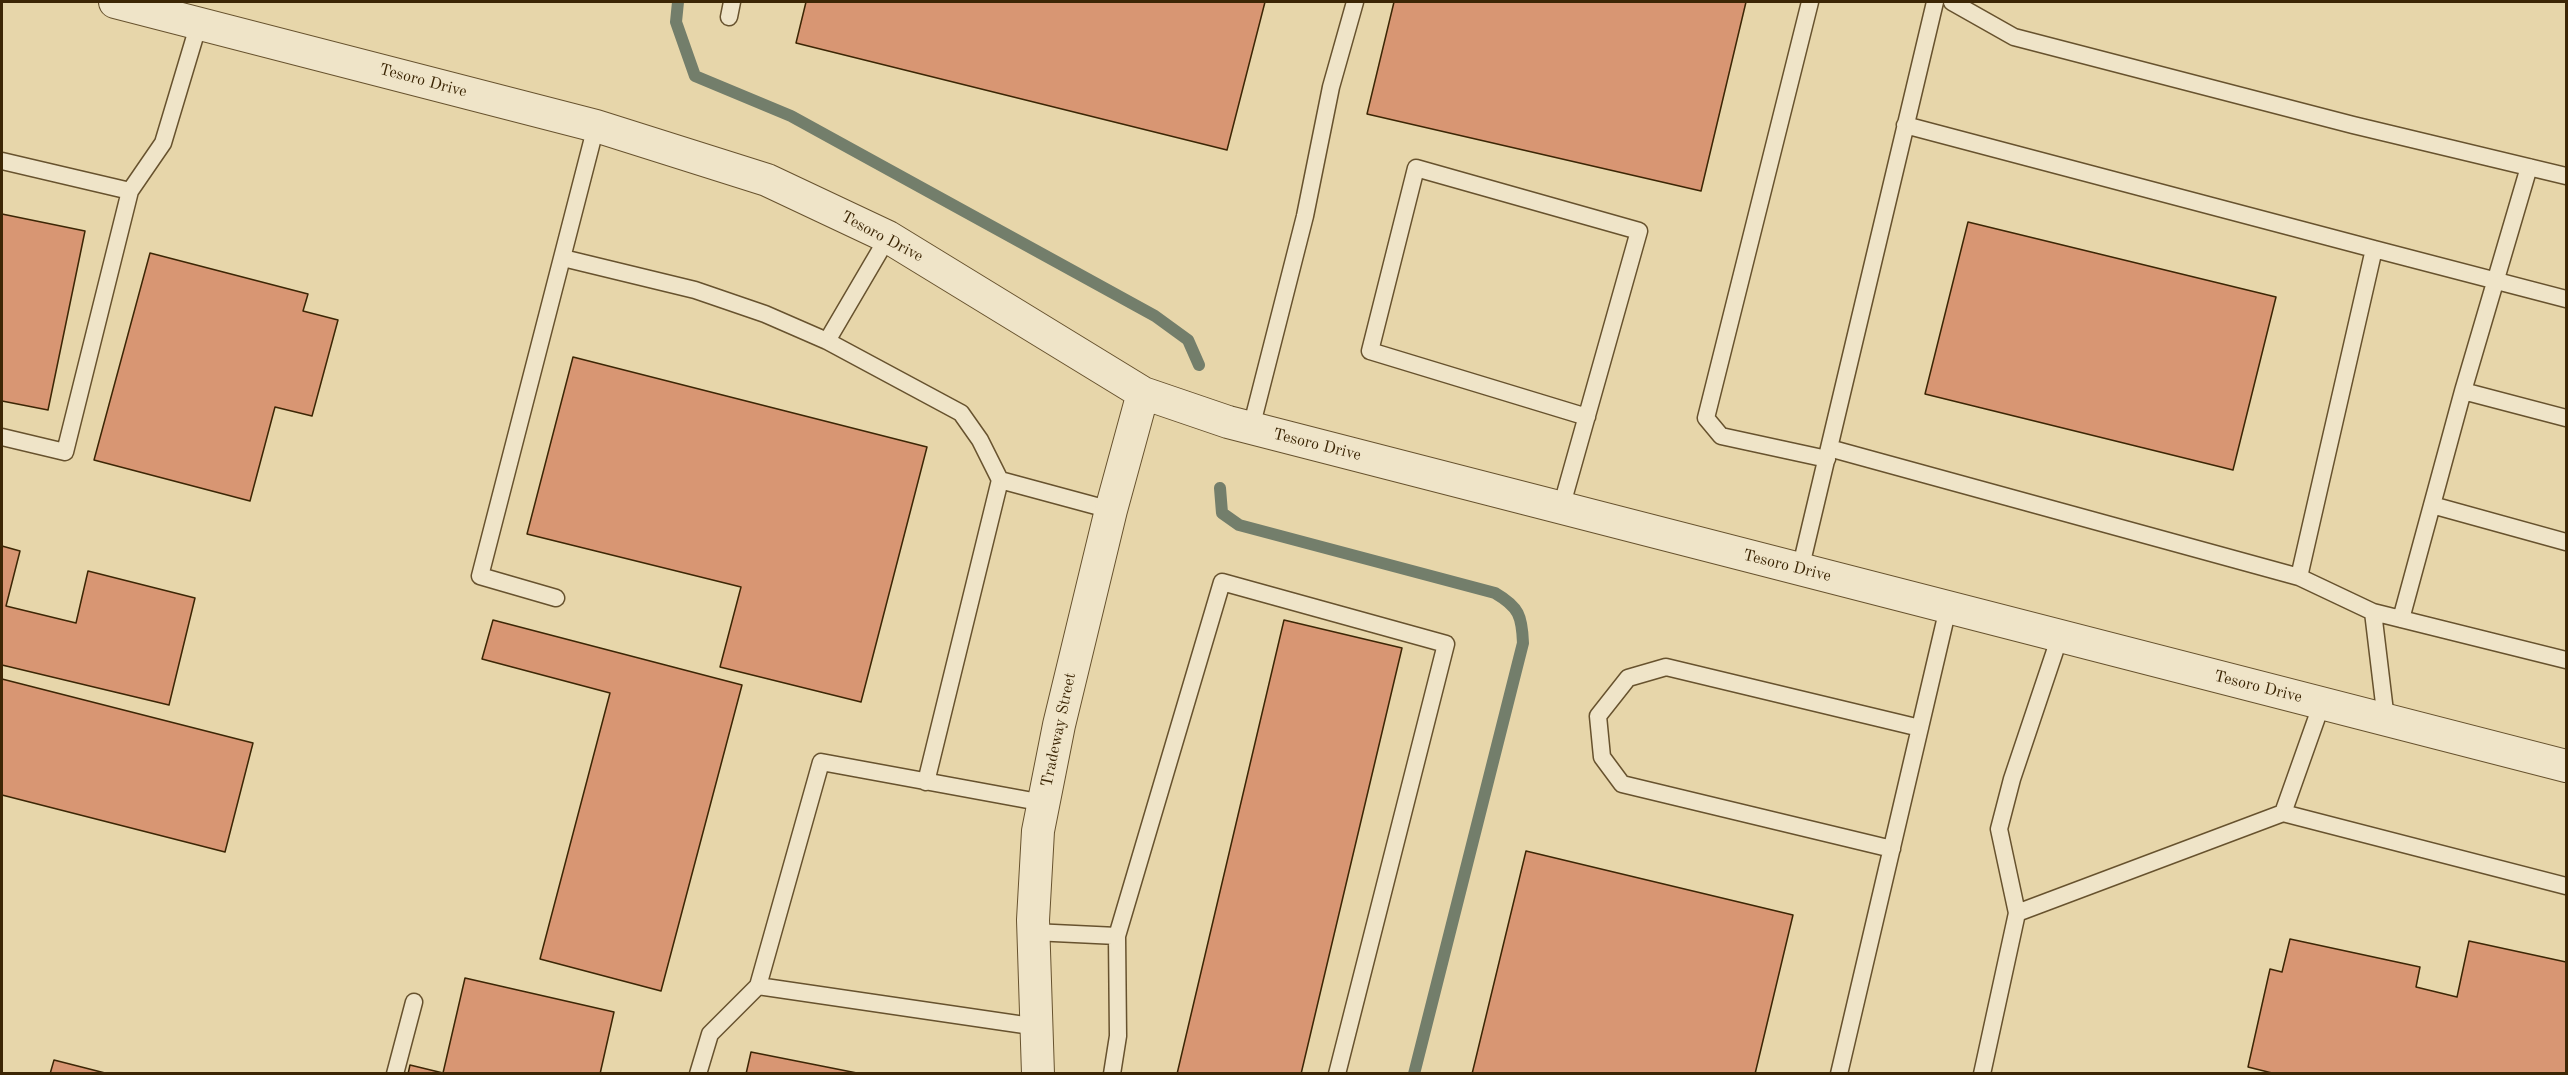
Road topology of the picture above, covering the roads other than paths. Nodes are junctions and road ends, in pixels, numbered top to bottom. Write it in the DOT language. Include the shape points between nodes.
graph roads {
  1 [pos="115,2"];
  2 [pos="1355,2"];
  3 [pos="1810,2"];
  4 [pos="1935,2"];
  5 [pos="1952,2"];
  6 [pos="199,23"];
  7 [pos="1905,125"];
  8 [pos="596,126"];
  9 [pos="2,161"];
  10 [pos="2529,167"];
  11 [pos="2566,176"];
  12 [pos="130,191"];
  13 [pos="888,237"];
  14 [pos="2374,249"];
  15 [pos="563,258"];
  16 [pos="2495,280"];
  17 [pos="2566,299"];
  18 [pos="827,341"];
  19 [pos="2463,391"];
  20 [pos="1143,393"];
  21 [pos="1587,417"];
  22 [pos="2566,418"];
  23 [pos="1251,428"];
  24 [pos="2,437"];
  25 [pos="1828,453"];
  26 [pos="1000,480"];
  27 [pos="2432,506"];
  28 [pos="1561,508"];
  29 [pos="1111,510"];
  30 [pos="2566,542"];
  31 [pos="1800,570"];
  32 [pos="2299,577"];
  33 [pos="555,598"];
  34 [pos="1948,608"];
  35 [pos="2373,612"];
  36 [pos="2401,619"];
  37 [pos="2060,636"];
  38 [pos="2566,660"];
  39 [pos="2322,703"];
  40 [pos="2386,720"];
  41 [pos="1920,728"];
  42 [pos="2566,766"];
  43 [pos="926,782"];
  44 [pos="1044,803"];
  45 [pos="2283,813"];
  46 [pos="1892,849"];
  47 [pos="2566,886"];
  48 [pos="2017,913"];
  49 [pos="1033,932"];
  50 [pos="1117,936"];
  51 [pos="758,986"];
  52 [pos="414,1002"];
  53 [pos="1038,1027"];
  54 [pos="395,1074"];
  55 [pos="698,1074"];
  56 [pos="1038,1074"];
  57 [pos="1112,1074"];
  58 [pos="1337,1074"];
  59 [pos="1839,1074"];
  60 [pos="1982,1074"];
  1 -- 6 [label="street, Tesoro Drive"];
  2 -- 23 [label="lane" via="1331,87 1305,216"];
  3 -- 25 [label="lane" via="1706,418 1721,436"];
  4 -- 7 [label="lane"];
  5 -- 10 [label="lane" via="2014,37"];
  6 -- 8 [label="street, Tesoro Drive"];
  6 -- 12 [label="lane" via="163,143"];
  7 -- 14 [label="lane"];
  7 -- 25 [label="lane"];
  8 -- 13 [label="street, Tesoro Drive" via="767,180"];
  8 -- 15 [label="lane"];
  9 -- 12 [label="lane"];
  10 -- 11 [label="lane"];
  10 -- 16 [label="lane"];
  12 -- 24 [label="lane" via="65,452"];
  13 -- 18 [label="lane"];
  13 -- 20 [label="street, Tesoro Drive"];
  14 -- 16 [label="lane"];
  14 -- 32 [label="lane"];
  15 -- 18 [label="lane" via="695,290"];
  15 -- 33 [label="lane" via="480,576"];
  16 -- 17 [label="lane"];
  16 -- 19 [label="lane"];
  18 -- 26 [label="lane" via="961,413"];
  19 -- 22 [label="lane"];
  19 -- 27 [label="lane"];
  20 -- 23 [label="street, Tesoro Drive"];
  20 -- 29 [label="street, Tradeway Street"];
  21 -- 21 [label="lane" via="1639,231 1416,168 1370,351"];
  21 -- 28 [label="lane"];
  23 -- 28 [label="street, Tesoro Drive"];
  25 -- 31 [label="lane"];
  25 -- 32 [label="lane"];
  26 -- 29 [label="lane"];
  26 -- 43 [label="lane"];
  27 -- 30 [label="lane"];
  27 -- 36 [label="lane"];
  28 -- 31 [label="street, Tesoro Drive"];
  29 -- 44 [label="street, Tradeway Street"];
  31 -- 34 [label="street, Tesoro Drive"];
  32 -- 35 [label="lane"];
  34 -- 37 [label="street, Tesoro Drive"];
  34 -- 41 [label="lane"];
  35 -- 36 [label="lane"];
  35 -- 40 [label="lane"];
  36 -- 38 [label="lane"];
  37 -- 39 [label="street, Tesoro Drive"];
  37 -- 48 [label="lane" via="1999,829"];
  39 -- 40 [label="street, Tesoro Drive"];
  39 -- 45 [label="lane"];
  40 -- 42 [label="street, Tesoro Drive"];
  41 -- 46 [label="lane"];
  41 -- 46 [label="lane" via="1666,667 1628,678 1598,716 1602,757 1622,784"];
  43 -- 44 [label="lane"];
  43 -- 51 [label="lane" via="821,762"];
  44 -- 49 [label="street, Tradeway Street" via="1038,831"];
  45 -- 47 [label="lane"];
  45 -- 48 [label="lane"];
  46 -- 59 [label="lane"];
  48 -- 60 [label="lane"];
  49 -- 50 [label="lane"];
  49 -- 53 [label="street, Tradeway Street"];
  50 -- 57 [label="lane" via="1119,1036"];
  50 -- 58 [label="lane" via="1222,582 1446,644"];
  51 -- 53 [label="lane"];
  51 -- 55 [label="lane" via="710,1034"];
  52 -- 54 [label="lane"];
  53 -- 56 [label="street, Tradeway Street"];
}
